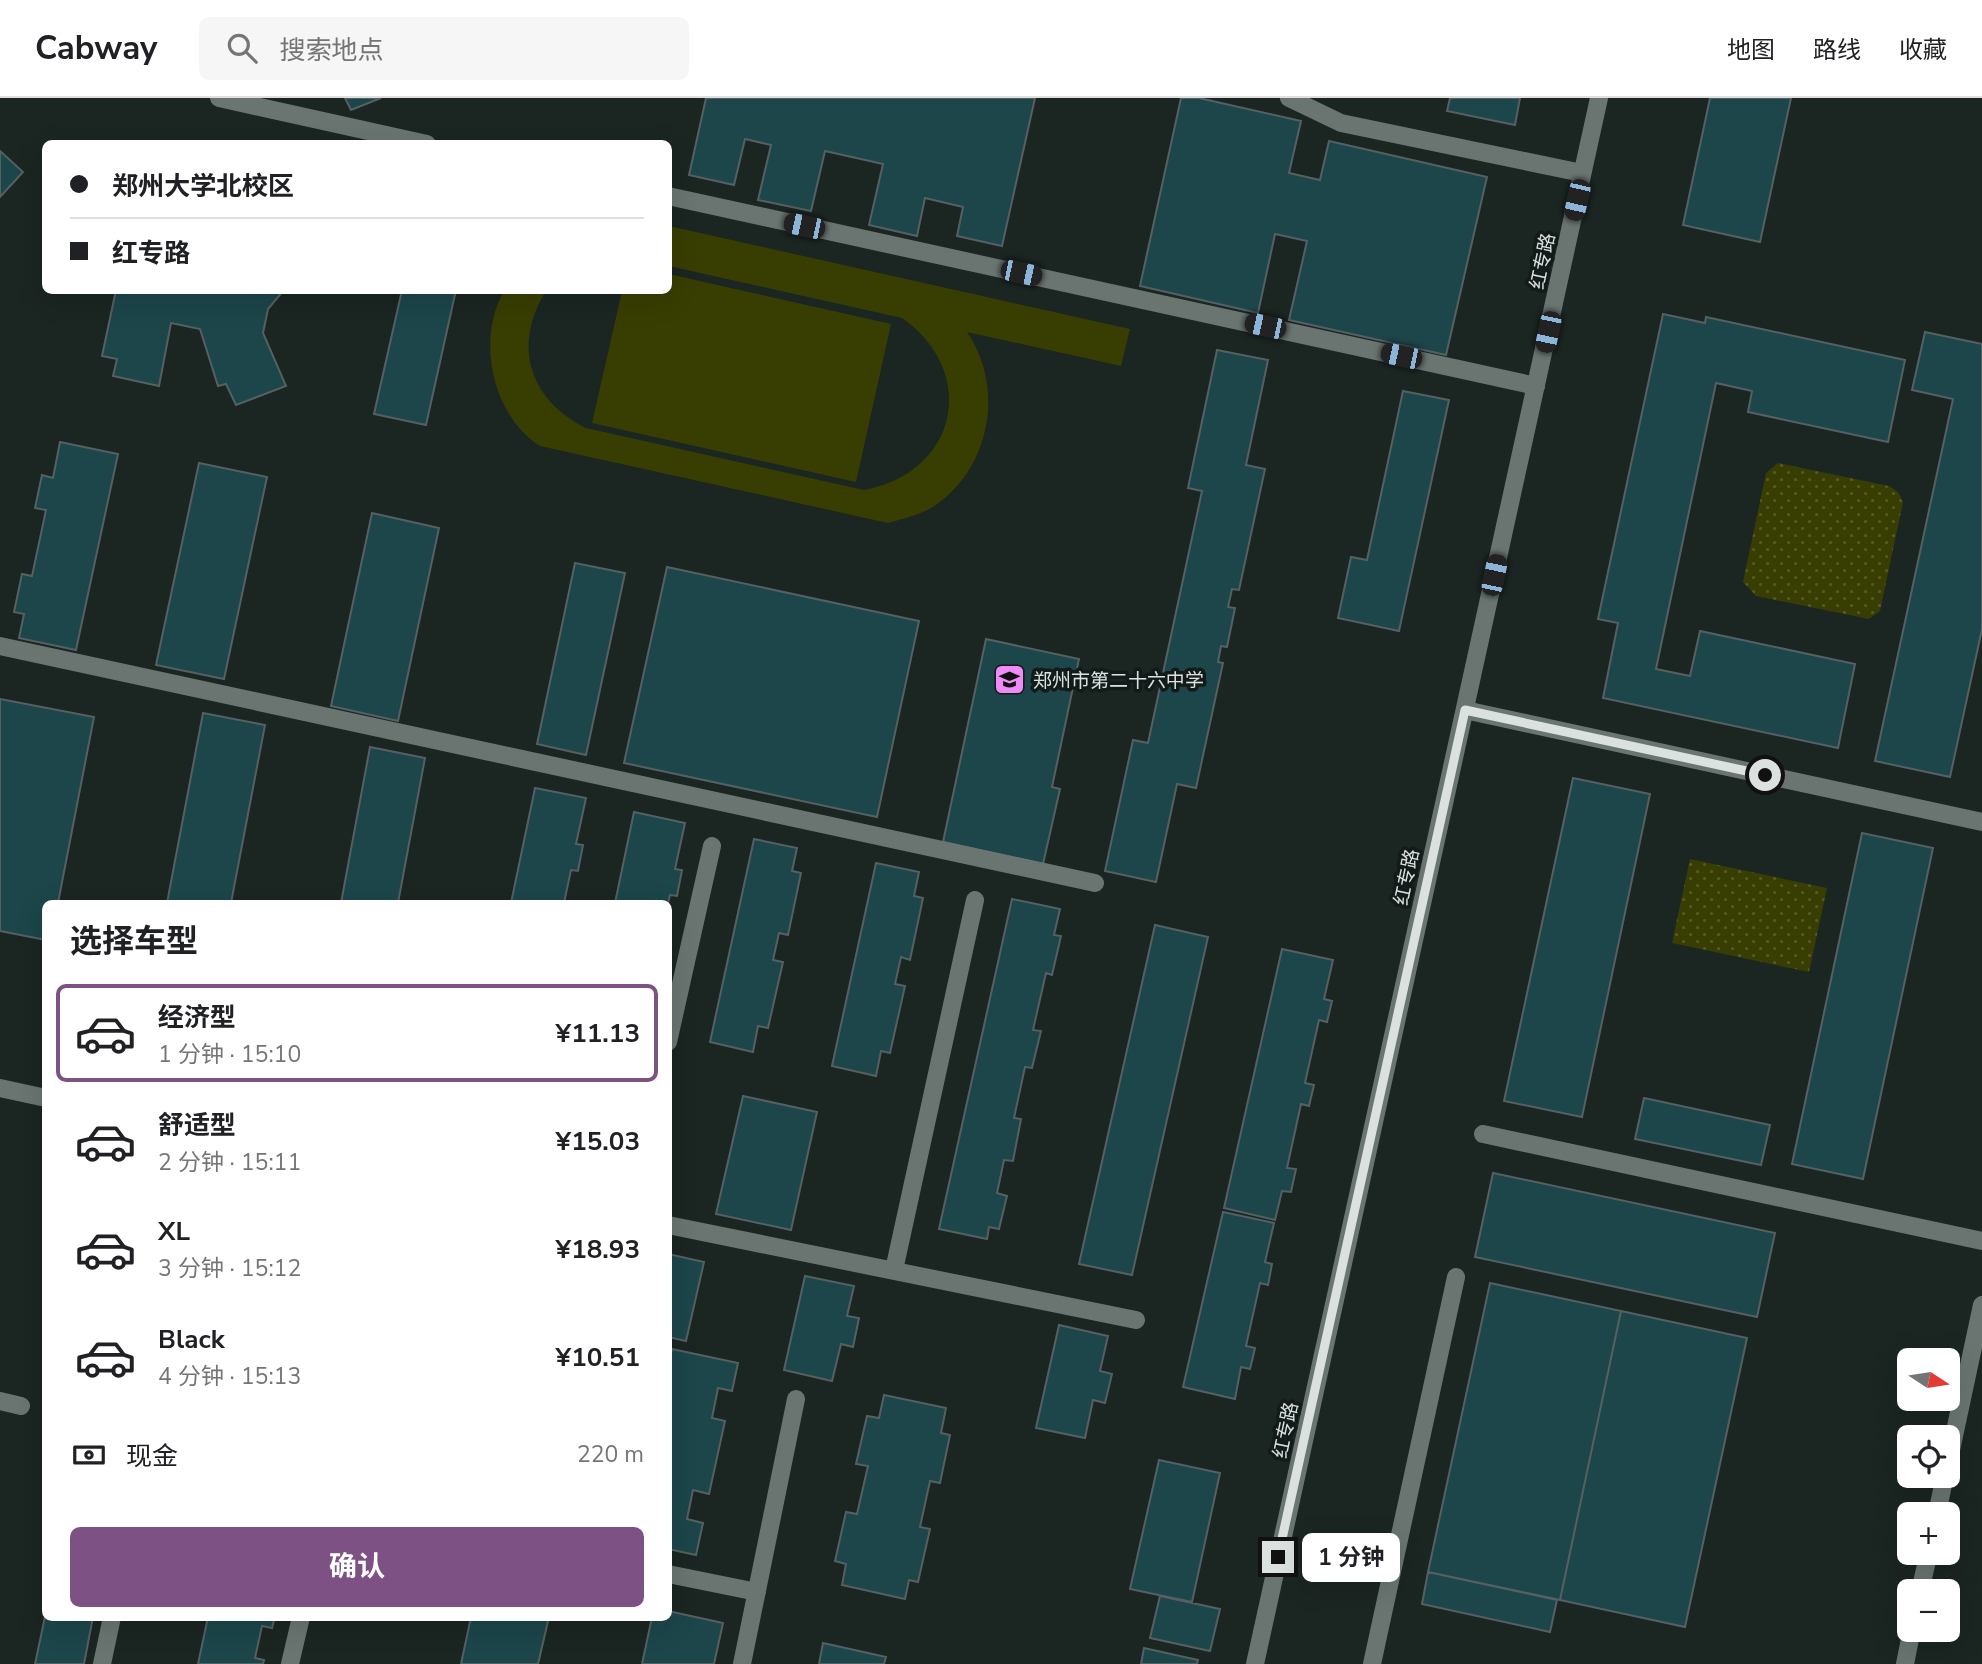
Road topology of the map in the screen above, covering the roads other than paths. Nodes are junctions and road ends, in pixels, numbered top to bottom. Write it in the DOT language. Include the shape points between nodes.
graph roads {
  1 [pos="219,98"];
  2 [pos="1289,98"];
  3 [pos="1599,98"];
  4 [pos="409,140"];
  5 [pos="1583,173"];
  6 [pos="672,197"];
  7 [pos="1536,386"];
  8 [pos="0,646"];
  9 [pos="1465,710"];
  10 [pos="1982,821"];
  11 [pos="712,846"];
  12 [pos="1095,883"];
  13 [pos="975,900"];
  14 [pos="672,1024"];
  15 [pos="0,1088"];
  16 [pos="42,1097"];
  17 [pos="1483,1133"];
  18 [pos="672,1226"];
  19 [pos="1982,1241"];
  20 [pos="894,1270"];
  21 [pos="1456,1277"];
  22 [pos="1982,1305"];
  23 [pos="1136,1320"];
  24 [pos="796,1399"];
  25 [pos="0,1401"];
  26 [pos="21,1406"];
  27 [pos="1956,1425"];
  28 [pos="672,1575"];
  29 [pos="757,1592"];
  30 [pos="110,1621"];
  31 [pos="300,1621"];
  32 [pos="1909,1642"];
  33 [pos="102,1664"];
  34 [pos="290,1664"];
  35 [pos="742,1664"];
  36 [pos="1255,1664"];
  37 [pos="1372,1664"];
  38 [pos="1905,1664"];
  1 -- 4 [label="street"];
  2 -- 5 [label="street" via="1340,123"];
  3 -- 5 [label="street, 红专路"];
  5 -- 7 [label="street, 红专路"];
  6 -- 7 [label="street"];
  7 -- 9 [label="street, 红专路"];
  8 -- 12 [label="street"];
  9 -- 10 [label="street"];
  9 -- 36 [label="street, 红专路"];
  11 -- 14 [label="street"];
  13 -- 20 [label="street"];
  15 -- 16 [label="street"];
  17 -- 19 [label="street"];
  18 -- 20 [label="street"];
  20 -- 23 [label="street"];
  21 -- 37 [label="street"];
  22 -- 27 [label="street"];
  24 -- 29 [label="street"];
  25 -- 26 [label="street"];
  28 -- 29 [label="street"];
  29 -- 35 [label="street"];
  30 -- 33 [label="street"];
  31 -- 34 [label="street"];
  32 -- 38 [label="street"];
}
